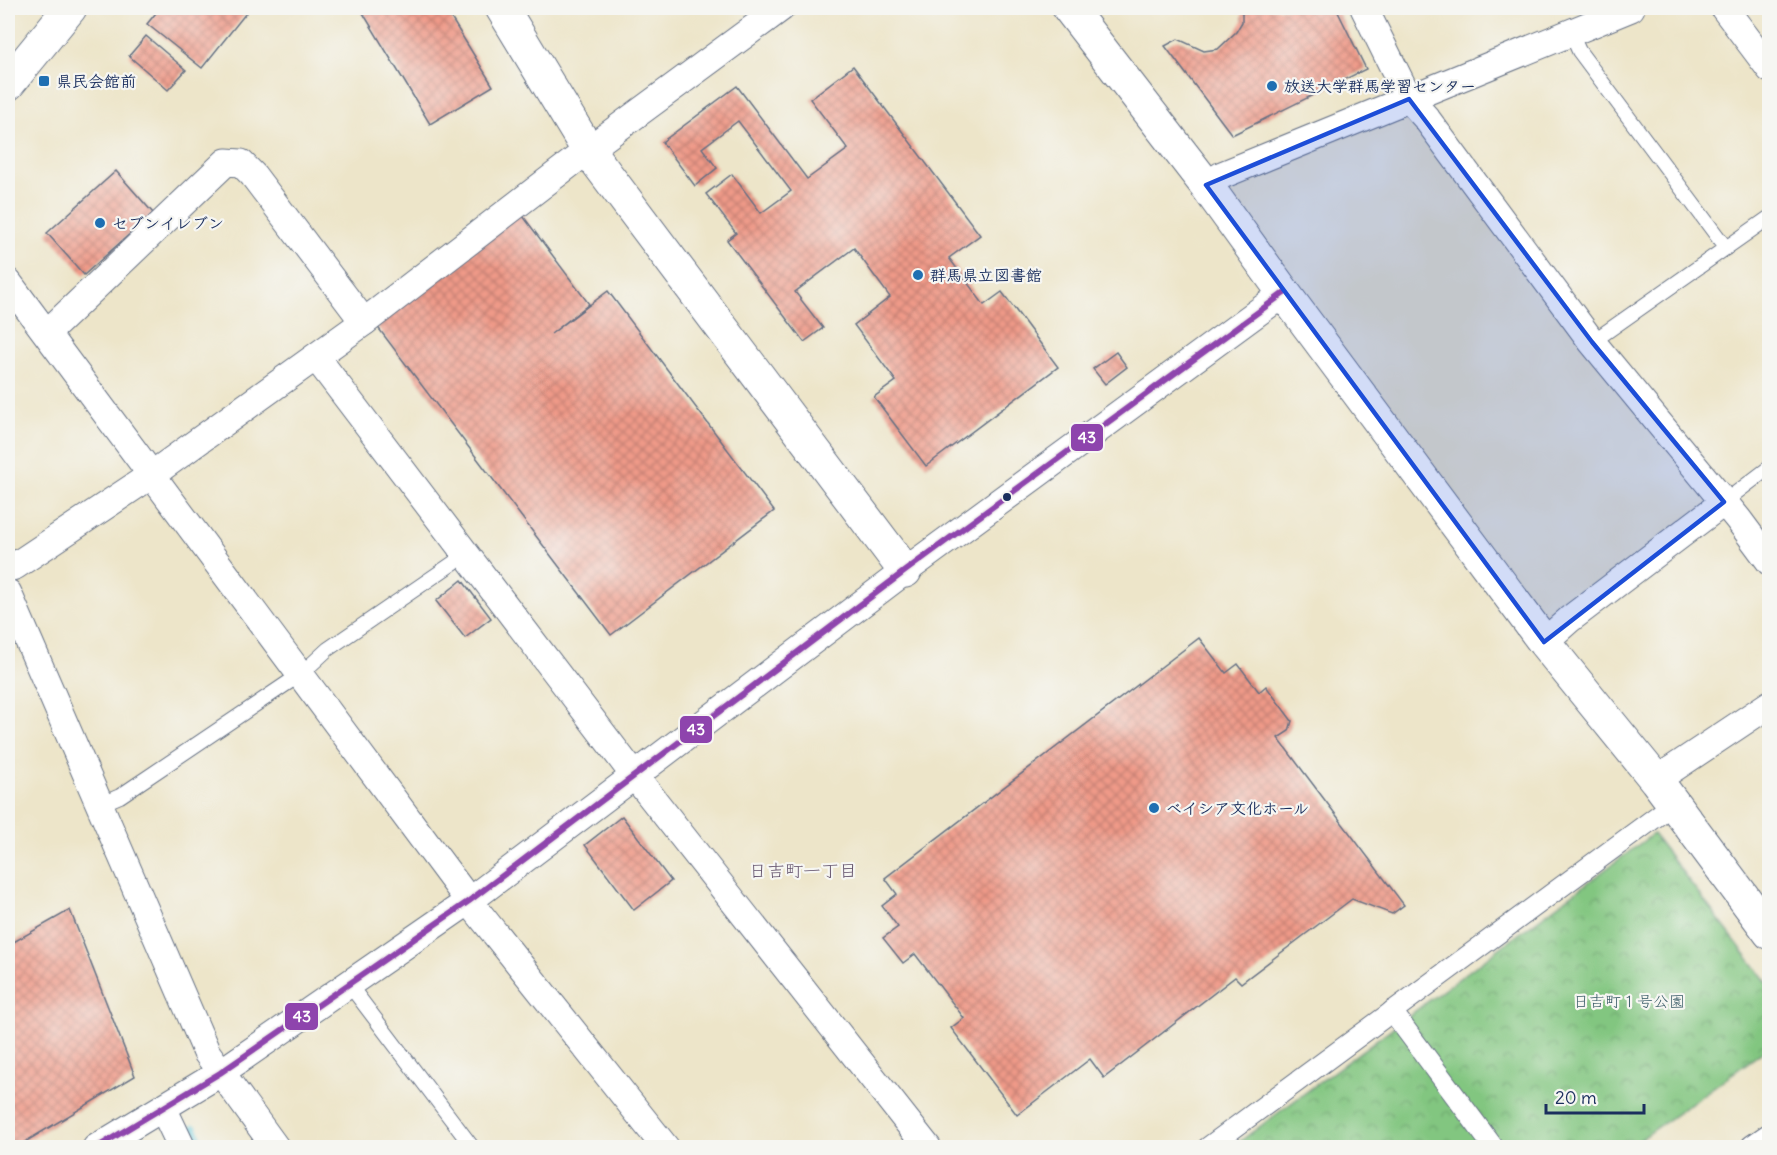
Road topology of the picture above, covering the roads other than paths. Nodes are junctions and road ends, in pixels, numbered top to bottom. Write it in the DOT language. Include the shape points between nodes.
graph roads {
  1 [pos="70,8"];
  2 [pos="502,8"];
  3 [pos="781,8"];
  4 [pos="1070,8"];
  5 [pos="1364,8"];
  6 [pos="1630,8"];
  7 [pos="1724,8"];
  8 [pos="1570,31"];
  9 [pos="1770,69"];
  10 [pos="8,84"];
  11 [pos="1409,99"];
  12 [pos="588,150"];
  13 [pos="1206,185"];
  14 [pos="1770,217"];
  15 [pos="1726,248"];
  16 [pos="8,282"];
  17 [pos="1284,293"];
  18 [pos="364,322"];
  19 [pos="47,333"];
  20 [pos="1592,342"];
  21 [pos="316,357"];
  22 [pos="1770,466"];
  23 [pos="150,476"];
  24 [pos="1724,502"];
  25 [pos="465,555"];
  26 [pos="1770,562"];
  27 [pos="8,568"];
  28 [pos="906,571"];
  29 [pos="8,593"];
  30 [pos="1544,642"];
  31 [pos="301,674"];
  32 [pos="1770,704"];
  33 [pos="634,775"];
  34 [pos="1656,780"];
  35 [pos="99,805"];
  36 [pos="1660,814"];
  37 [pos="470,901"];
  38 [pos="1770,933"];
  39 [pos="348,983"];
  40 [pos="1392,1011"];
  41 [pos="220,1073"];
  42 [pos="163,1108"];
  43 [pos="1770,1137"];
  44 [pos="96,1148"];
  45 [pos="182,1148"];
  46 [pos="276,1148"];
  47 [pos="473,1148"];
  48 [pos="666,1148"];
  49 [pos="928,1148"];
  50 [pos="1207,1148"];
  51 [pos="1494,1148"];
  52 [pos="1754,1148"];
  1 -- 10 [label="street"];
  2 -- 12 [label="street"];
  3 -- 12 [label="street"];
  4 -- 13 [label="street"];
  5 -- 11 [label="street"];
  6 -- 8 [label="street"];
  7 -- 9 [label="street"];
  8 -- 11 [label="street"];
  8 -- 15 [label="lane" via="1579,51"];
  11 -- 13 [label="street"];
  11 -- 20 [label="street"];
  12 -- 18 [label="street"];
  12 -- 28 [label="street"];
  13 -- 17 [label="street"];
  14 -- 15 [label="lane"];
  15 -- 20 [label="lane"];
  16 -- 19 [label="street"];
  17 -- 28 [label="street"];
  17 -- 30 [label="street"];
  18 -- 19 [label="street" via="253,175 241,163 226,162"];
  18 -- 21 [label="street"];
  19 -- 23 [label="street"];
  20 -- 24 [label="street"];
  21 -- 23 [label="street"];
  21 -- 25 [label="street"];
  22 -- 24 [label="lane"];
  23 -- 27 [label="street"];
  23 -- 31 [label="street"];
  24 -- 26 [label="street"];
  24 -- 30 [label="street"];
  25 -- 31 [label="lane" via="328,649"];
  25 -- 33 [label="street"];
  28 -- 33 [label="street"];
  29 -- 35 [label="street"];
  30 -- 34 [label="street"];
  31 -- 35 [label="lane" via="120,796"];
  31 -- 37 [label="street"];
  32 -- 34 [label="street"];
  33 -- 37 [label="street"];
  33 -- 49 [label="street"];
  34 -- 38 [label="street"];
  35 -- 41 [label="street" via="207,1053"];
  36 -- 40 [label="street"];
  37 -- 39 [label="street"];
  37 -- 48 [label="street"];
  39 -- 41 [label="street"];
  39 -- 47 [label="lane"];
  40 -- 50 [label="street"];
  40 -- 51 [label="street"];
  41 -- 42 [label="street"];
  41 -- 46 [label="street"];
  42 -- 44 [label="street"];
  42 -- 45 [label="street"];
  43 -- 52 [label="street"];
}
